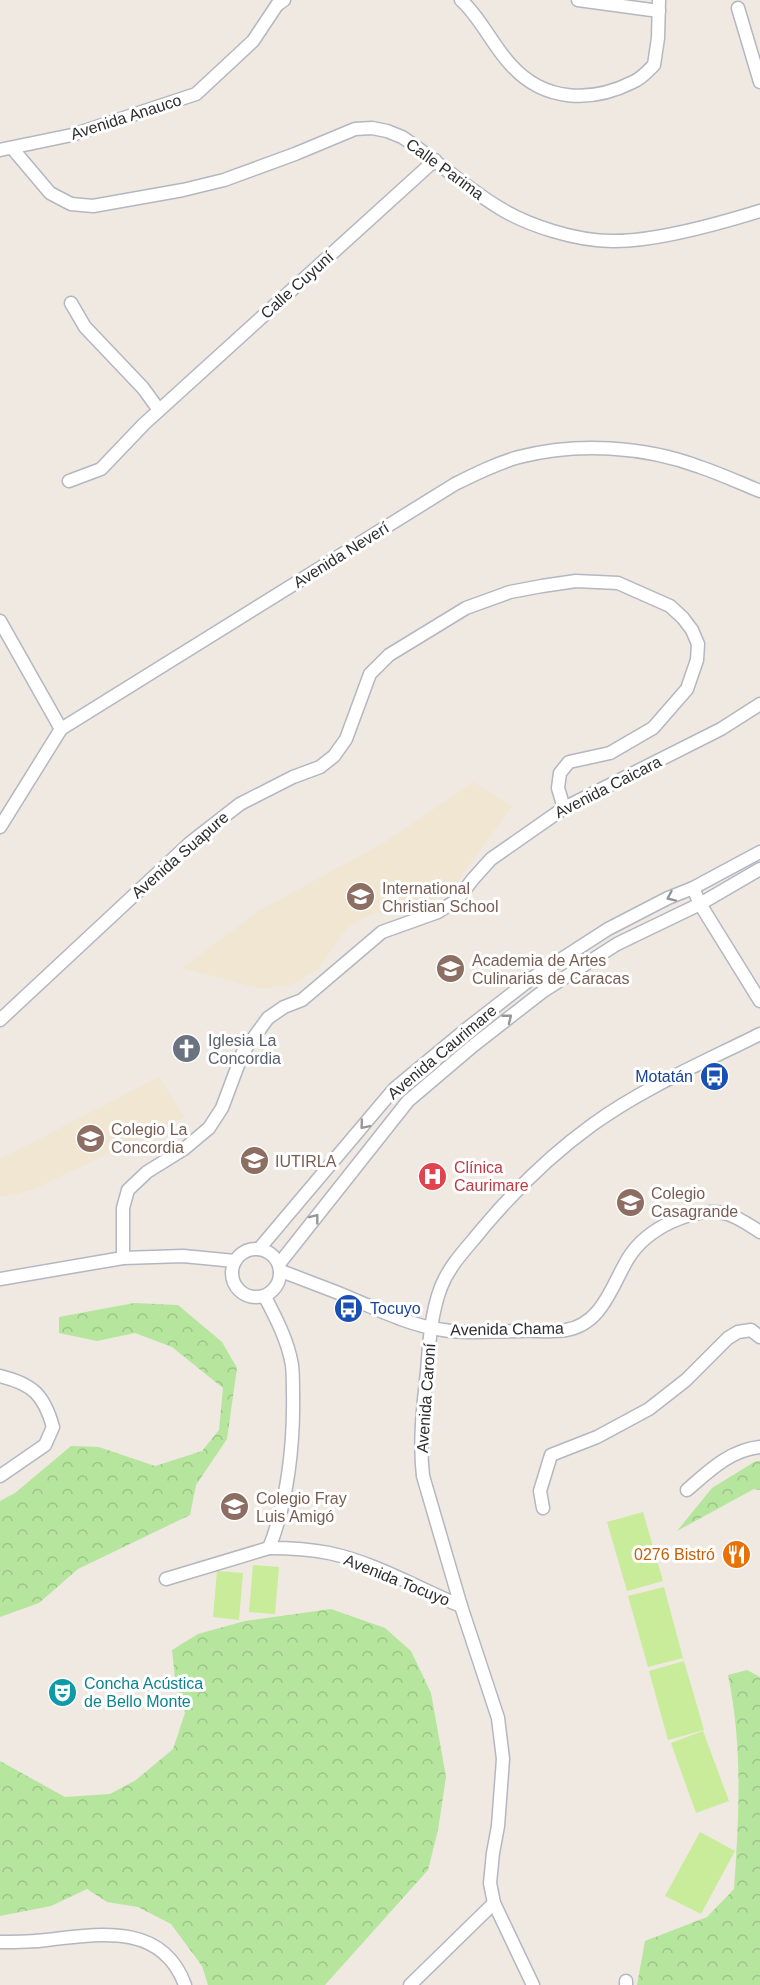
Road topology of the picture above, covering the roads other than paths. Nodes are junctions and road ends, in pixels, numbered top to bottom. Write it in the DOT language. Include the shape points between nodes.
graph roads {
  1 [pos="284,0"];
  2 [pos="461,0"];
  3 [pos="578,0"];
  4 [pos="659,5"];
  5 [pos="738,8"];
  6 [pos="760,82"];
  7 [pos="6,149"];
  8 [pos="435,160"];
  9 [pos="760,212"];
  10 [pos="71,303"];
  11 [pos="159,410"];
  12 [pos="69,481"];
  13 [pos="760,491"];
  14 [pos="0,621"];
  15 [pos="760,704"];
  16 [pos="61,729"];
  17 [pos="564,808"];
  18 [pos="0,827"];
  19 [pos="760,852"];
  20 [pos="760,869"];
  21 [pos="693,888"];
  22 [pos="700,904"];
  23 [pos="760,1001"];
  24 [pos="0,1020"];
  25 [pos="760,1034"];
  26 [pos="760,1232"];
  27 [pos="260,1249"];
  28 [pos="123,1258"];
  29 [pos="235,1261"];
  30 [pos="280,1267"];
  31 [pos="0,1279"];
  32 [pos="265,1297"];
  33 [pos="432,1328"];
  34 [pos="760,1337"];
  35 [pos="0,1376"];
  36 [pos="760,1447"];
  37 [pos="0,1476"];
  38 [pos="687,1490"];
  39 [pos="543,1509"];
  40 [pos="269,1548"];
  41 [pos="165,1579"];
  42 [pos="461,1606"];
  43 [pos="494,1903"];
  44 [pos="0,1942"];
  45 [pos="185,1985"];
  46 [pos="410,1985"];
  47 [pos="533,1985"];
  1 -- 7 [label="street, Avenida Anauco" via="253,41 196,94 72,135"];
  2 -- 4 [label="street" via="513,68 553,93 578,97 635,82 654,65"];
  3 -- 4 [label="street"];
  5 -- 6 [label="street"];
  7 -- 8 [label="street, Calle Parima" via="50,193 71,204 93,206 224,180 355,129 387,131"];
  8 -- 9 [label="street, Calle Parima" via="499,208 582,238 633,240"];
  8 -- 11 [label="street, Calle Cuyuní"];
  10 -- 11 [label="street" via="86,327"];
  11 -- 12 [label="street, Calle Cuyuní" via="101,469"];
  13 -- 16 [label="street, Avenida Neverí" via="699,466 624,450 574,448 517,458 455,484"];
  14 -- 16 [label="street"];
  15 -- 17 [label="street, Avenida Caicara" via="721,729"];
  16 -- 18 [label="street"];
  17 -- 24 [label="street, Avenida Suapure" via="558,788 560,773 569,762 610,753 653,728 687,689 697,660 698,644 683,618 662,602 618,583 576,581 510,592 466,608 389,655 370,674 346,739 334,756 218,819"];
  17 -- 28 [label="street, Avenida Caicara" via="491,859 457,900 438,912 382,932 302,1000 268,1018 243,1052 222,1108 209,1128 128,1190 123,1208"];
  19 -- 21 [label="street, Avenida Caurimare"];
  20 -- 22 [label="street, Avenida Caurimare"];
  21 -- 22 [label="street"];
  21 -- 27 [label="street, Avenida Caurimare, one-way" via="608,929 532,978 403,1081"];
  22 -- 23 [label="street"];
  30 -- 22 [label="street, Avenida Caurimare, one-way" via="408,1101 542,992 608,950"];
  25 -- 33 [label="street, Avenida Caroní" via="622,1106 554,1156 496,1212 452,1266 441,1287"];
  26 -- 33 [label="street, Avenida Chama" via="725,1213 708,1212 660,1228 630,1256 602,1308 585,1323 567,1330 481,1332"];
  27 -- 29 [label="street" via="242,1253"];
  27 -- 30 [label="street" via="274,1255"];
  28 -- 29 [label="street" via="183,1256"];
  28 -- 31 [label="street"];
  29 -- 32 [label="street" via="234,1285 247,1296"];
  30 -- 32 [label="street" via="278,1286"];
  30 -- 33 [label="street, Avenida Chama" via="383,1312"];
  32 -- 40 [label="street" via="281,1328 292,1365 293,1405 292,1446 278,1526"];
  33 -- 42 [label="street, Avenida Caroní" via="421,1458"];
  34 -- 39 [label="street" via="751,1330 738,1332 649,1409 597,1437 551,1455 540,1491"];
  35 -- 37 [label="street" via="34,1391 46,1404 53,1427 45,1445"];
  36 -- 38 [label="street" via="725,1458"];
  40 -- 41 [label="street"];
  40 -- 42 [label="street, Avenida Tocuyo" via="329,1553 365,1564"];
  42 -- 43 [label="street, Avenida Caroní" via="498,1718 503,1759 490,1884"];
  43 -- 46 [label="street"];
  43 -- 47 [label="street, Avenida Caroní"];
  44 -- 45 [label="street" via="119,1934 162,1952 179,1969"];
}
